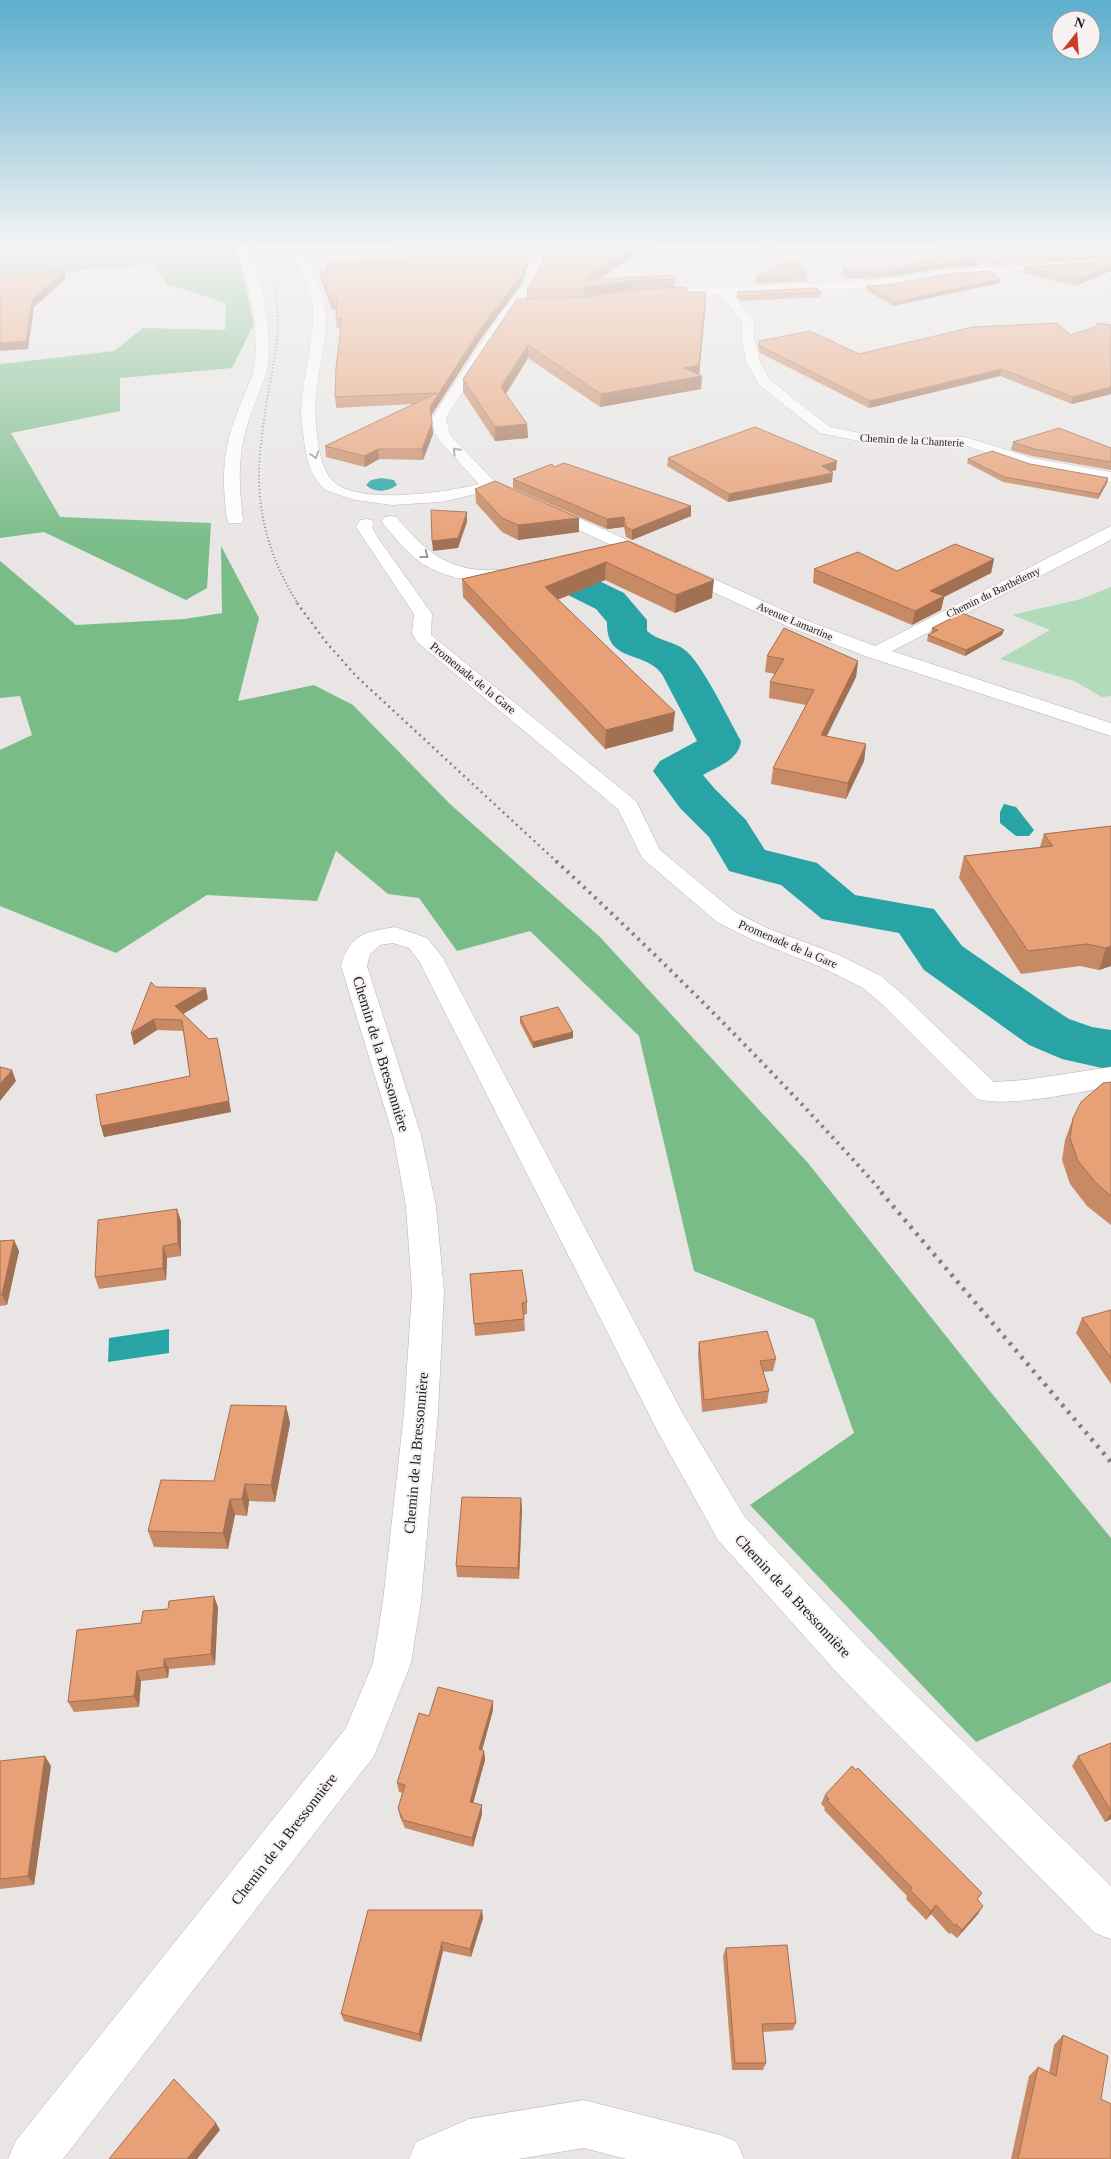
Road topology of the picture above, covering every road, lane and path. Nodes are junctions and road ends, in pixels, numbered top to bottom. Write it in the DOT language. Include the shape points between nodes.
graph roads {
  1 [pos="261,345"];
  2 [pos="316,345"];
  3 [pos="490,345"];
  4 [pos="749,345"];
  5 [pos="1111,477"];
  6 [pos="490,486"];
  7 [pos="410,501"];
  8 [pos="356,511"];
  9 [pos="235,520"];
  10 [pos="390,521"];
  11 [pos="1111,531"];
  12 [pos="620,543"];
  13 [pos="597,552"];
  14 [pos="533,572"];
  15 [pos="875,653"];
  16 [pos="1111,730"];
  17 [pos="1111,1076"];
  18 [pos="1111,1918"];
  19 [pos="32,2159"];
  20 [pos="433,2159"];
  21 [pos="720,2159"];
  1 -- 9 [label="street" via="260,369 234,446 230,484"];
  2 -- 8 [label="street, one-way" via="308,407 310,439 327,483"];
  6 -- 3 [label="street, one-way" via="449,443 439,418"];
  4 -- 5 [label="street, Chemin de la Chanterie" via="753,362 764,382 826,430 869,438 966,442 1029,462"];
  6 -- 7 [label="street"];
  6 -- 12 [label="street, Avenue Lamartine"];
  7 -- 8 [label="street" via="379,500"];
  7 -- 10 [label="street" via="401,516"];
  8 -- 10 [label="street"];
  8 -- 17 [label="street, Promenade de la Gare" via="370,538 423,614 424,638 628,806 650,853 726,917 872,982 987,1092 1025,1090"];
  10 -- 14 [label="street, one-way" via="424,558 457,571 482,576"];
  11 -- 15 [label="street, Chemin du Barthélemy"];
  12 -- 13 [label="street"];
  12 -- 15 [label="street, Avenue Lamartine" via="796,623"];
  15 -- 16 [label="street, Avenue Lamartine"];
  18 -- 19 [label="street, Chemin de la Bressonnière" via="854,1661 731,1528 671,1424 430,958 418,943 395,935 372,939 358,951 354,966 407,1135 421,1206 428,1291 420,1423 402,1601 392,1663 360,1742"];
  20 -- 21 [label="street" via="469,2143 584,2124"];
}
